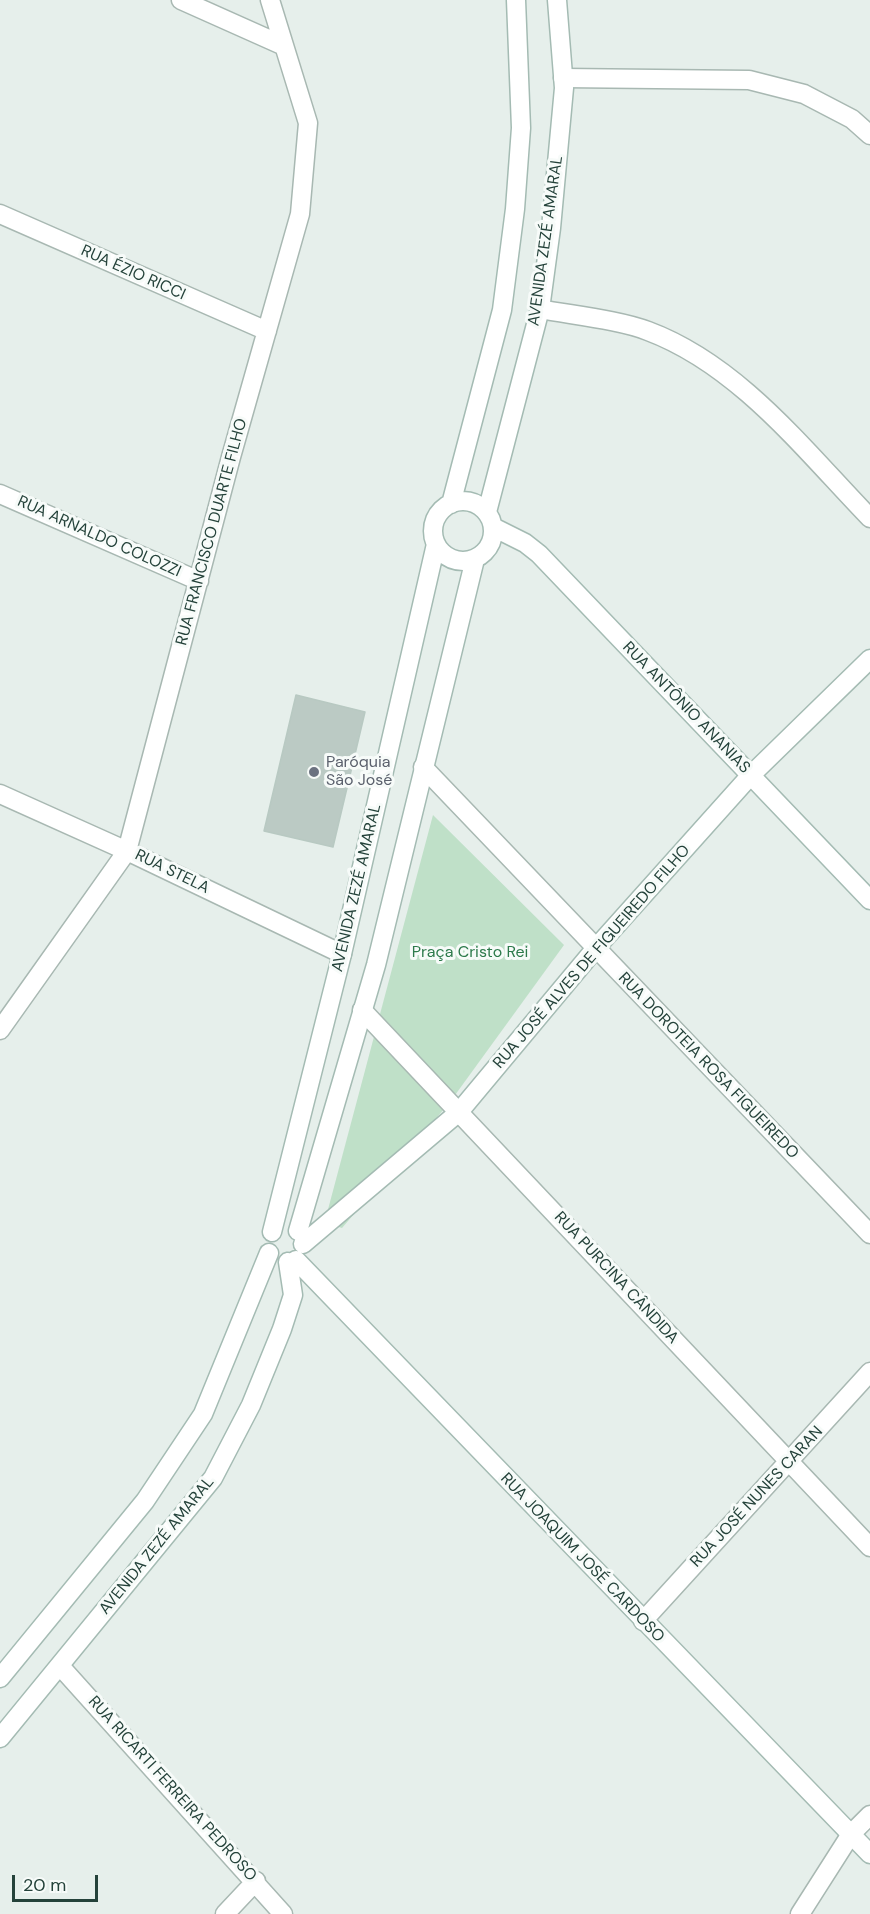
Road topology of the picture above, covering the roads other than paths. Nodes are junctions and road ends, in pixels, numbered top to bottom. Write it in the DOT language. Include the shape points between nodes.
graph roads {
  1 [pos="181,0"];
  2 [pos="270,0"];
  3 [pos="516,0"];
  4 [pos="557,0"];
  5 [pos="284,46"];
  6 [pos="563,78"];
  7 [pos="870,135"];
  8 [pos="0,214"];
  9 [pos="540,309"];
  10 [pos="267,331"];
  11 [pos="0,494"];
  12 [pos="451,504"];
  13 [pos="870,518"];
  14 [pos="490,519"];
  15 [pos="436,544"];
  16 [pos="475,559"];
  17 [pos="199,581"];
  18 [pos="870,659"];
  19 [pos="423,767"];
  20 [pos="750,776"];
  21 [pos="0,794"];
  22 [pos="127,851"];
  23 [pos="870,900"];
  24 [pos="596,949"];
  25 [pos="342,954"];
  26 [pos="362,1010"];
  27 [pos="0,1030"];
  28 [pos="459,1112"];
  29 [pos="272,1232"];
  30 [pos="870,1234"];
  31 [pos="296,1249"];
  32 [pos="269,1253"];
  33 [pos="870,1372"];
  34 [pos="789,1463"];
  35 [pos="870,1546"];
  36 [pos="643,1621"];
  37 [pos="60,1666"];
  38 [pos="0,1678"];
  39 [pos="0,1738"];
  40 [pos="870,1815"];
  41 [pos="851,1834"];
  42 [pos="870,1854"];
  43 [pos="256,1881"];
  44 [pos="225,1914"];
  45 [pos="283,1914"];
  46 [pos="800,1914"];
  1 -- 5 [label="street"];
  2 -- 5 [label="street, RUA FRANCISCO DUARTE FILHO"];
  3 -- 12 [label="street, AVENIDA ZEZÉ AMARAL" via="521,128 504,298"];
  4 -- 6 [label="street, AVENIDA ZEZÉ AMARAL"];
  5 -- 10 [label="street, RUA FRANCISCO DUARTE FILHO" via="308,123 300,214"];
  6 -- 7 [label="street" via="749,80 804,94 852,119"];
  6 -- 9 [label="street, AVENIDA ZEZÉ AMARAL"];
  8 -- 10 [label="street, RUA ÉZIO RICCI"];
  9 -- 13 [label="street" via="647,331 708,362 769,413"];
  9 -- 14 [label="street, AVENIDA ZEZÉ AMARAL"];
  10 -- 17 [label="street, RUA FRANCISCO DUARTE FILHO"];
  11 -- 17 [label="street, RUA ARNALDO COLOZZI"];
  12 -- 14 [label="street" via="466,501"];
  12 -- 15 [label="street, AVENIDA ZEZÉ AMARAL" via="435,520"];
  14 -- 16 [label="street, AVENIDA ZEZÉ AMARAL" via="491,542"];
  14 -- 20 [label="street, RUA ANTÔNIO ANANIAS" via="539,554"];
  15 -- 16 [label="street" via="452,559"];
  15 -- 25 [label="street, AVENIDA ZEZÉ AMARAL"];
  16 -- 19 [label="street, AVENIDA ZEZÉ AMARAL"];
  17 -- 22 [label="street, RUA FRANCISCO DUARTE FILHO"];
  18 -- 20 [label="street, RUA JOSÉ ALVES DE FIGUEIREDO FILHO"];
  19 -- 24 [label="street, RUA DOROTEIA ROSA FIGUEIREDO"];
  19 -- 26 [label="street, AVENIDA ZEZÉ AMARAL"];
  20 -- 23 [label="street, RUA ANTÔNIO ANANIAS"];
  20 -- 24 [label="street, RUA JOSÉ ALVES DE FIGUEIREDO FILHO"];
  21 -- 22 [label="street, RUA STELA"];
  22 -- 25 [label="street, RUA STELA"];
  22 -- 27 [label="street, RUA FRANCISCO DUARTE FILHO"];
  24 -- 28 [label="street, RUA JOSÉ ALVES DE FIGUEIREDO FILHO"];
  24 -- 30 [label="street, RUA DOROTEIA ROSA FIGUEIREDO"];
  25 -- 29 [label="street, AVENIDA ZEZÉ AMARAL"];
  26 -- 28 [label="street, RUA PURCINA CÂNDIDA"];
  26 -- 31 [label="street, AVENIDA ZEZÉ AMARAL"];
  28 -- 31 [label="street, RUA JOSÉ ALVES DE FIGUEIREDO FILHO"];
  28 -- 34 [label="street, RUA PURCINA CÂNDIDA"];
  29 -- 31 [label="street" via="282,1226"];
  29 -- 32 [label="street, AVENIDA ZEZÉ AMARAL" via="267,1242"];
  31 -- 32 [label="street" via="278,1261"];
  31 -- 36 [label="street, RUA JOAQUIM JOSÉ CARDOSO"];
  31 -- 37 [label="street, AVENIDA ZEZÉ AMARAL" via="293,1295 282,1329 251,1405 213,1478"];
  32 -- 38 [label="street, AVENIDA ZEZÉ AMARAL" via="203,1414 145,1501"];
  33 -- 34 [label="street, RUA JOSÉ NUNES CARAN"];
  34 -- 35 [label="street, RUA PURCINA CÂNDIDA"];
  34 -- 36 [label="street, RUA JOSÉ NUNES CARAN"];
  36 -- 41 [label="street, RUA JOAQUIM JOSÉ CARDOSO"];
  37 -- 39 [label="street, AVENIDA ZEZÉ AMARAL"];
  37 -- 43 [label="street, RUA RICARTI FERREIRA PEDROSO"];
  40 -- 41 [label="street"];
  41 -- 42 [label="street, RUA JOAQUIM JOSÉ CARDOSO"];
  41 -- 46 [label="street"];
  43 -- 44 [label="street"];
  43 -- 45 [label="street, RUA RICARTI FERREIRA PEDROSO"];
}
